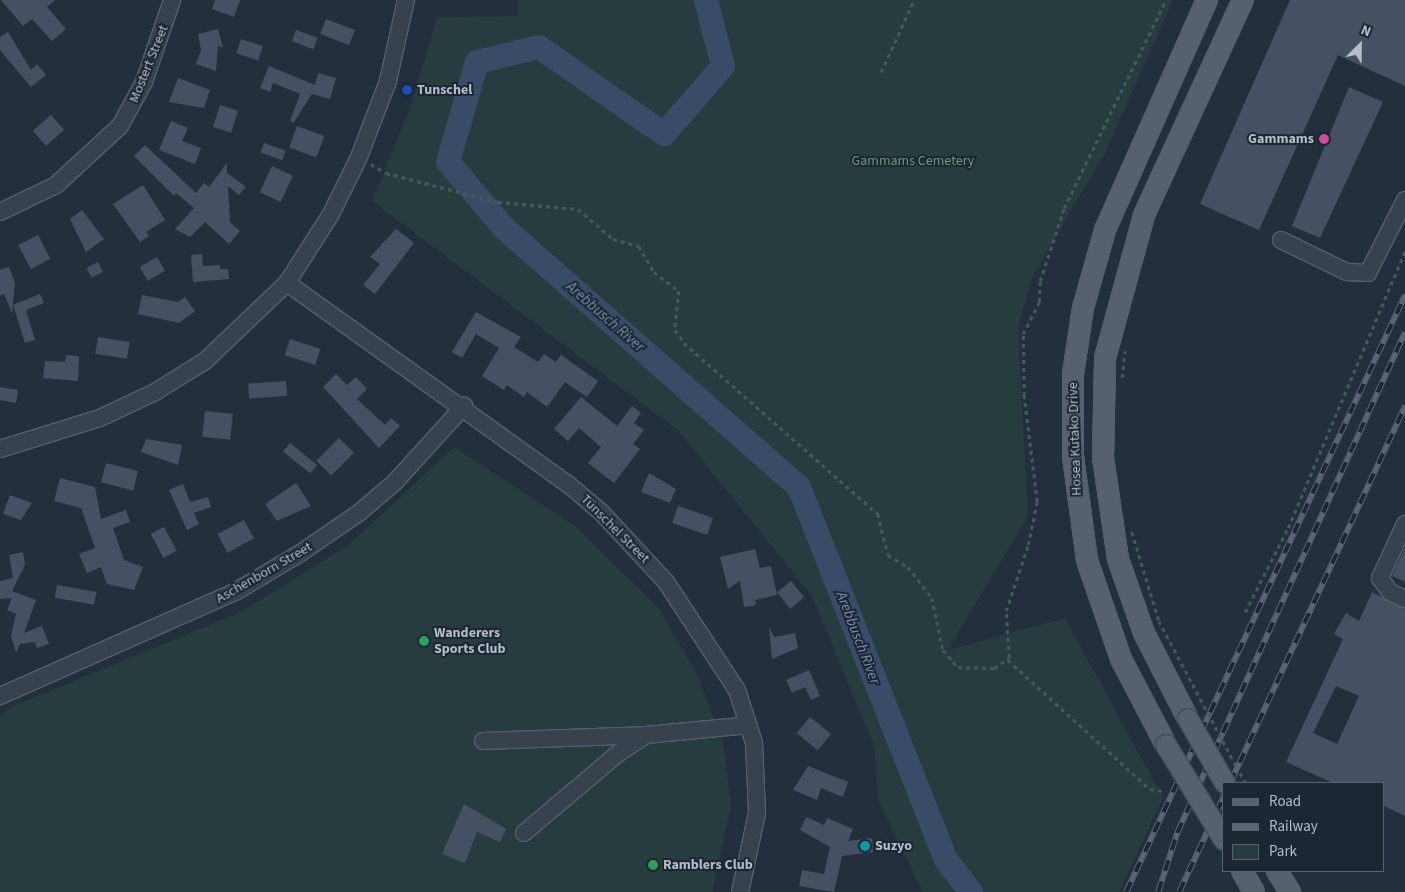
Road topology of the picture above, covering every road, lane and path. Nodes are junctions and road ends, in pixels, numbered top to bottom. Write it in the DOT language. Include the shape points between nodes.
graph roads {
  1 [pos="172,0"];
  2 [pos="406,0"];
  3 [pos="914,0"];
  4 [pos="1166,0"];
  5 [pos="1207,0"];
  6 [pos="1243,0"];
  7 [pos="881,72"];
  8 [pos="359,156"];
  9 [pos="1405,200"];
  10 [pos="0,212"];
  11 [pos="1281,240"];
  12 [pos="1405,251"];
  13 [pos="287,283"];
  14 [pos="1126,349"];
  15 [pos="1122,384"];
  16 [pos="464,406"];
  17 [pos="0,449"];
  18 [pos="1405,524"];
  19 [pos="1131,530"];
  20 [pos="1405,599"];
  21 [pos="1245,612"];
  22 [pos="1008,660"];
  23 [pos="0,696"];
  24 [pos="749,725"];
  25 [pos="646,735"];
  26 [pos="483,741"];
  27 [pos="1224,782"];
  28 [pos="1245,782"];
  29 [pos="1162,791"];
  30 [pos="524,834"];
  31 [pos="1222,837"];
  32 [pos="1243,872"];
  33 [pos="1278,872"];
  34 [pos="740,892"];
  35 [pos="1254,892"];
  36 [pos="1290,892"];
  1 -- 10 [label="street, Mostert Street" via="144,82 120,126 56,185"];
  2 -- 8 [label="street" via="388,81"];
  3 -- 7 [label="path"];
  4 -- 22 [label="path" via="1064,208 1040,281 1039,302 1023,334 1024,387 1037,502 1028,545 1006,610"];
  5 -- 31 [label="main road, Hosea Kutako Drive, bridge" via="1108,222 1083,308 1073,374 1072,457 1087,560 1121,659 1166,745"];
  6 -- 27 [label="main road, Hosea Kutako Drive, bridge" via="1144,215 1128,262 1104,378 1104,474 1118,559 1144,633"];
  8 -- 13 [label="street" via="332,214"];
  8 -- 22 [label="path" via="386,173 448,191 498,202 578,209 613,239 639,246 654,272 678,291 675,330 684,343 878,514 888,555 908,567 932,598 943,650 958,667 994,668"];
  9 -- 11 [label="street" via="1368,274 1347,272"];
  12 -- 21 [label="path" via="1288,528"];
  13 -- 16 [label="street, Tünschel Street"];
  13 -- 17 [label="street" via="222,347 154,392 100,418"];
  14 -- 15 [label="path"];
  16 -- 23 [label="street, Aschenborn Street" via="394,482 360,512 300,554 235,592"];
  16 -- 24 [label="street, Tünschel Street" via="601,512 655,570 727,672"];
  18 -- 20 [label="street" via="1380,578 1390,592"];
  19 -- 28 [label="path, bridge" via="1159,622"];
  22 -- 29 [label="path" via="1150,789"];
  24 -- 25 [label="street"];
  24 -- 34 [label="street, Tünschel Street" via="759,779 757,813"];
  25 -- 26 [label="street"];
  25 -- 30 [label="street" via="620,752"];
  32 -- 35 [label="main road"];
  33 -- 36 [label="main road"];
}
